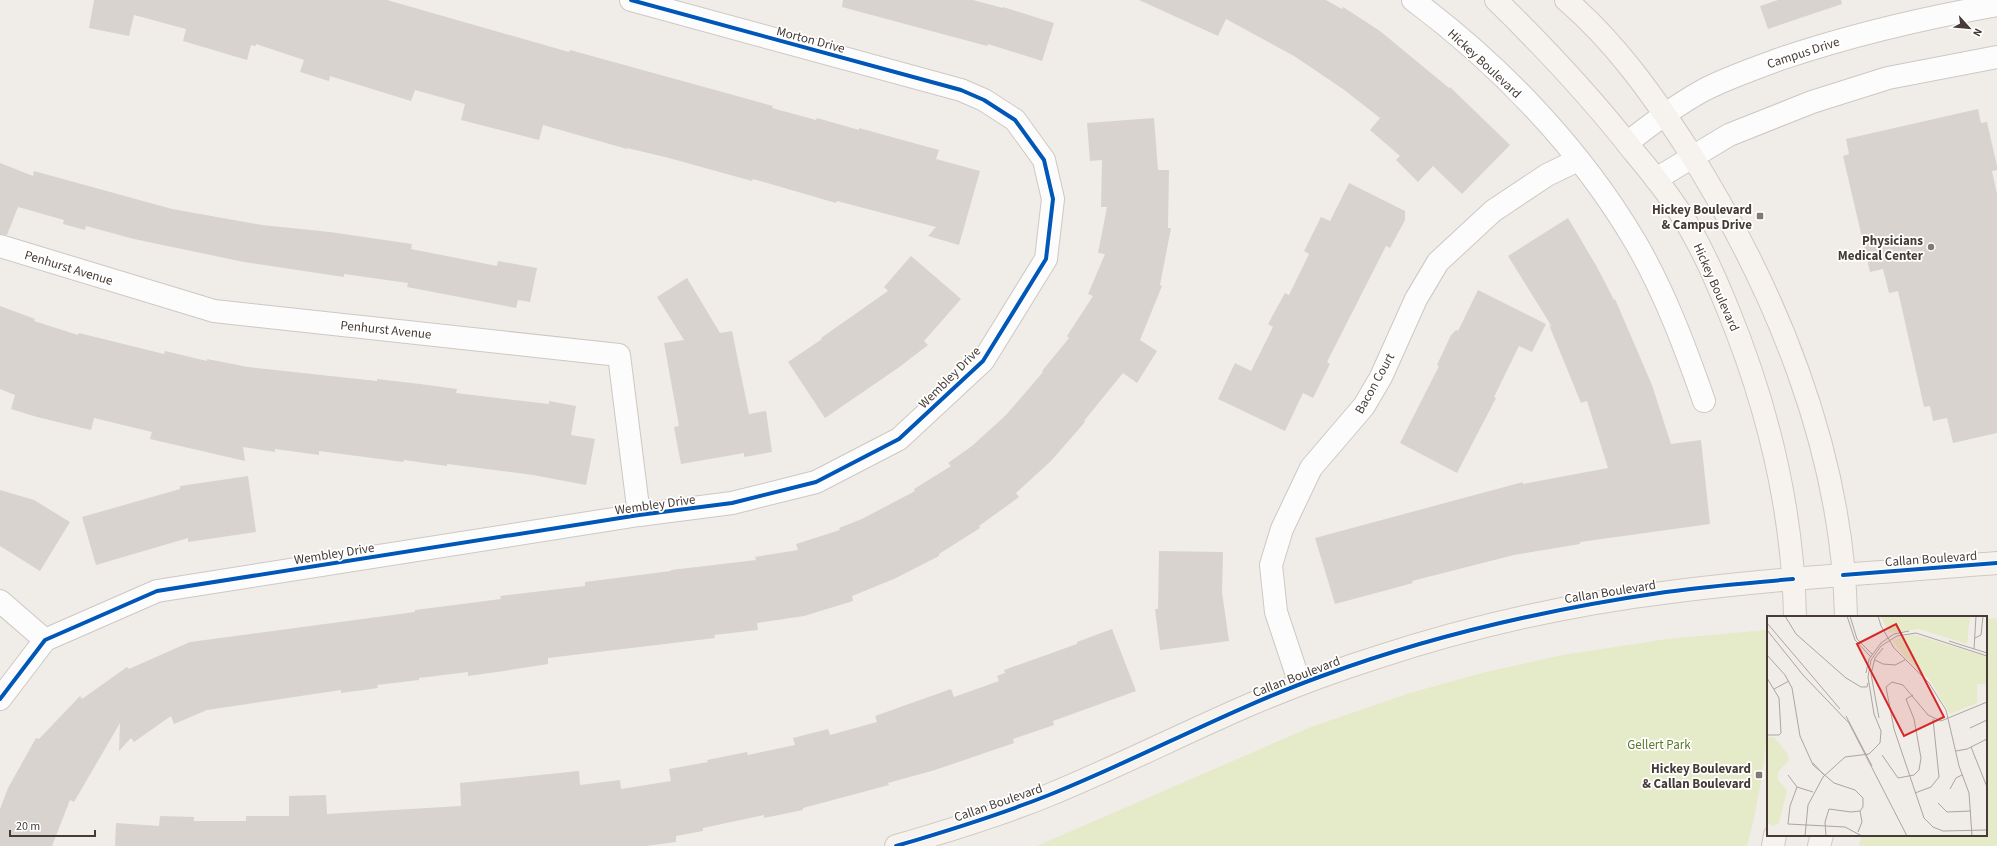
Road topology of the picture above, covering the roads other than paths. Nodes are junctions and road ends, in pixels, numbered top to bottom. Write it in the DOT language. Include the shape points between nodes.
graph roads {
  1 [pos="631,0"];
  2 [pos="1413,0"];
  3 [pos="1496,0"];
  4 [pos="1566,0"];
  5 [pos="1997,5"];
  6 [pos="1997,57"];
  7 [pos="984,100"];
  8 [pos="1666,114"];
  9 [pos="1627,142"];
  10 [pos="1693,158"];
  11 [pos="1578,160"];
  12 [pos="1656,179"];
  13 [pos="0,246"];
  14 [pos="1704,401"];
  15 [pos="639,515"];
  16 [pos="1997,563"];
  17 [pos="1843,575"];
  18 [pos="1793,579"];
  19 [pos="0,601"];
  20 [pos="1795,616"];
  21 [pos="1846,616"];
  22 [pos="45,640"];
  23 [pos="1300,684"];
  24 [pos="0,699"];
  25 [pos="1775,836"];
  26 [pos="1822,836"];
  27 [pos="896,846"];
  28 [pos="1773,846"];
  29 [pos="1819,846"];
  1 -- 7 [label="street, Morton Drive" via="961,90"];
  2 -- 11 [label="street, Hickey Boulevard" via="1511,85"];
  3 -- 9 [label="main road, Hickey Boulevard" via="1570,75"];
  4 -- 8 [label="main road" via="1615,49"];
  5 -- 8 [label="street, Campus Drive" via="1899,24 1797,54 1703,90"];
  6 -- 10 [label="street" via="1925,69 1835,94 1746,127"];
  7 -- 15 [label="street, Wembley Drive" via="1015,120 1044,160 1053,199 1046,259 983,361 899,439 816,482 732,503"];
  8 -- 9 [label="street, Campus Drive"];
  8 -- 10 [label="main road"];
  9 -- 12 [label="main road, Hickey Boulevard"];
  10 -- 12 [label="street"];
  10 -- 17 [label="main road" via="1742,244 1802,380 1827,470"];
  11 -- 14 [label="street, Hickey Boulevard" via="1622,220 1649,268 1682,340"];
  11 -- 23 [label="street, Bacon Court" via="1546,175 1493,211 1438,262 1416,299 1381,377 1364,406 1311,468 1282,529 1272,565 1276,612"];
  12 -- 18 [label="main road, Hickey Boulevard" via="1682,215 1699,245 1746,357 1766,423 1778,476"];
  13 -- 15 [label="street, Penhurst Avenue" via="214,311 619,355"];
  15 -- 22 [label="street, Wembley Drive" via="157,591"];
  16 -- 17 [label="main road, Callan Boulevard"];
  17 -- 18 [label="main road, Callan Boulevard"];
  17 -- 21 [label="main road"];
  18 -- 20 [label="main road, Hickey Boulevard"];
  18 -- 23 [label="main road, Callan Boulevard" via="1668,592 1536,615 1440,638"];
  19 -- 22 [label="street"];
  22 -- 24 [label="street, Wembley Drive"];
  23 -- 27 [label="main road, Callan Boulevard" via="1048,795"];
  25 -- 28 [label="main road"];
  26 -- 29 [label="main road"];
}
